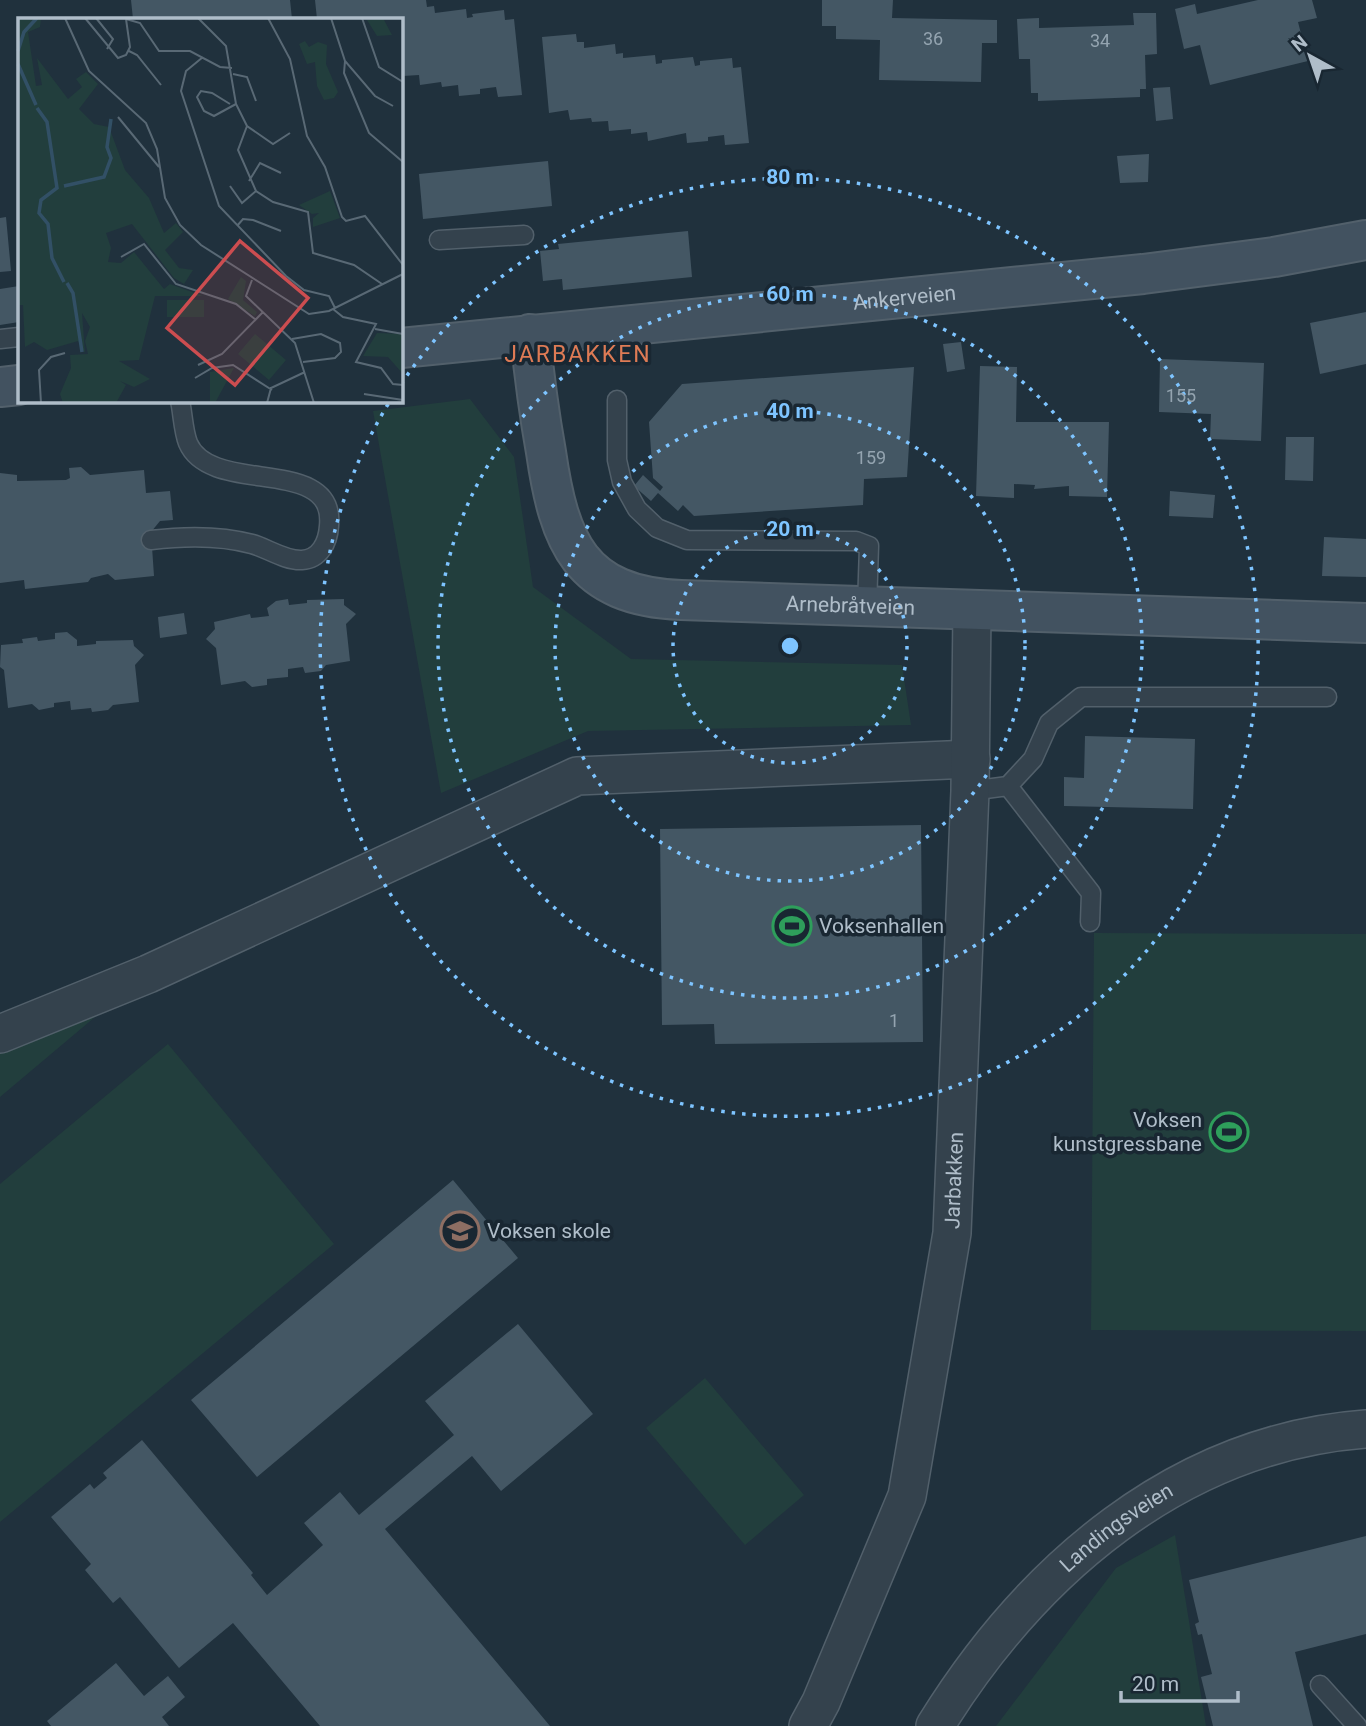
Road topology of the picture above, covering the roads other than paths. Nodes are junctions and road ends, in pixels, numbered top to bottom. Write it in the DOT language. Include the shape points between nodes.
graph roads {
  1 [pos="524,235"];
  2 [pos="439,240"];
  3 [pos="1366,240"];
  4 [pos="530,334"];
  5 [pos="18,337"];
  6 [pos="0,339"];
  7 [pos="402,348"];
  8 [pos="18,385"];
  9 [pos="0,387"];
  10 [pos="617,400"];
  11 [pos="180,402"];
  12 [pos="151,540"];
  13 [pos="867,607"];
  14 [pos="972,610"];
  15 [pos="1366,623"];
  16 [pos="1327,698"];
  17 [pos="970,775"];
  18 [pos="1008,786"];
  19 [pos="1090,922"];
  20 [pos="0,1034"];
  21 [pos="1366,1429"];
  22 [pos="1320,1685"];
  23 [pos="808,1726"];
  24 [pos="935,1726"];
  25 [pos="1357,1726"];
  1 -- 2 [label="lane"];
  3 -- 4 [label="street, Ankerveien" via="1143,274"];
  4 -- 7 [label="street, Ankerveien"];
  4 -- 13 [label="street, Arnebråtveien" via="558,516 576,553 602,579 626,592 656,599"];
  5 -- 6 [label="lane"];
  8 -- 9 [label="street"];
  10 -- 13 [label="lane" via="617,460 622,482 647,521 687,540 856,541 869,546"];
  11 -- 12 [label="lane" via="188,443 199,457 244,475 307,486 319,495 330,515 328,538 318,554 303,560 217,538"];
  13 -- 14 [label="street, Arnebråtveien"];
  14 -- 15 [label="street, Arnebråtveien"];
  14 -- 17 [label="street, Jarbakken"];
  16 -- 18 [label="lane" via="1082,696 1049,723 1033,759"];
  17 -- 18 [label="lane"];
  17 -- 20 [label="street" via="577,776 148,974"];
  17 -- 23 [label="street, Jarbakken" via="952,1233 907,1496"];
  18 -- 19 [label="lane" via="1091,893"];
  21 -- 24 [label="street, Landingsveien" via="1272,1446 1199,1473 1137,1507 1069,1560 1037,1592"];
  22 -- 25 [label="lane"];
}
